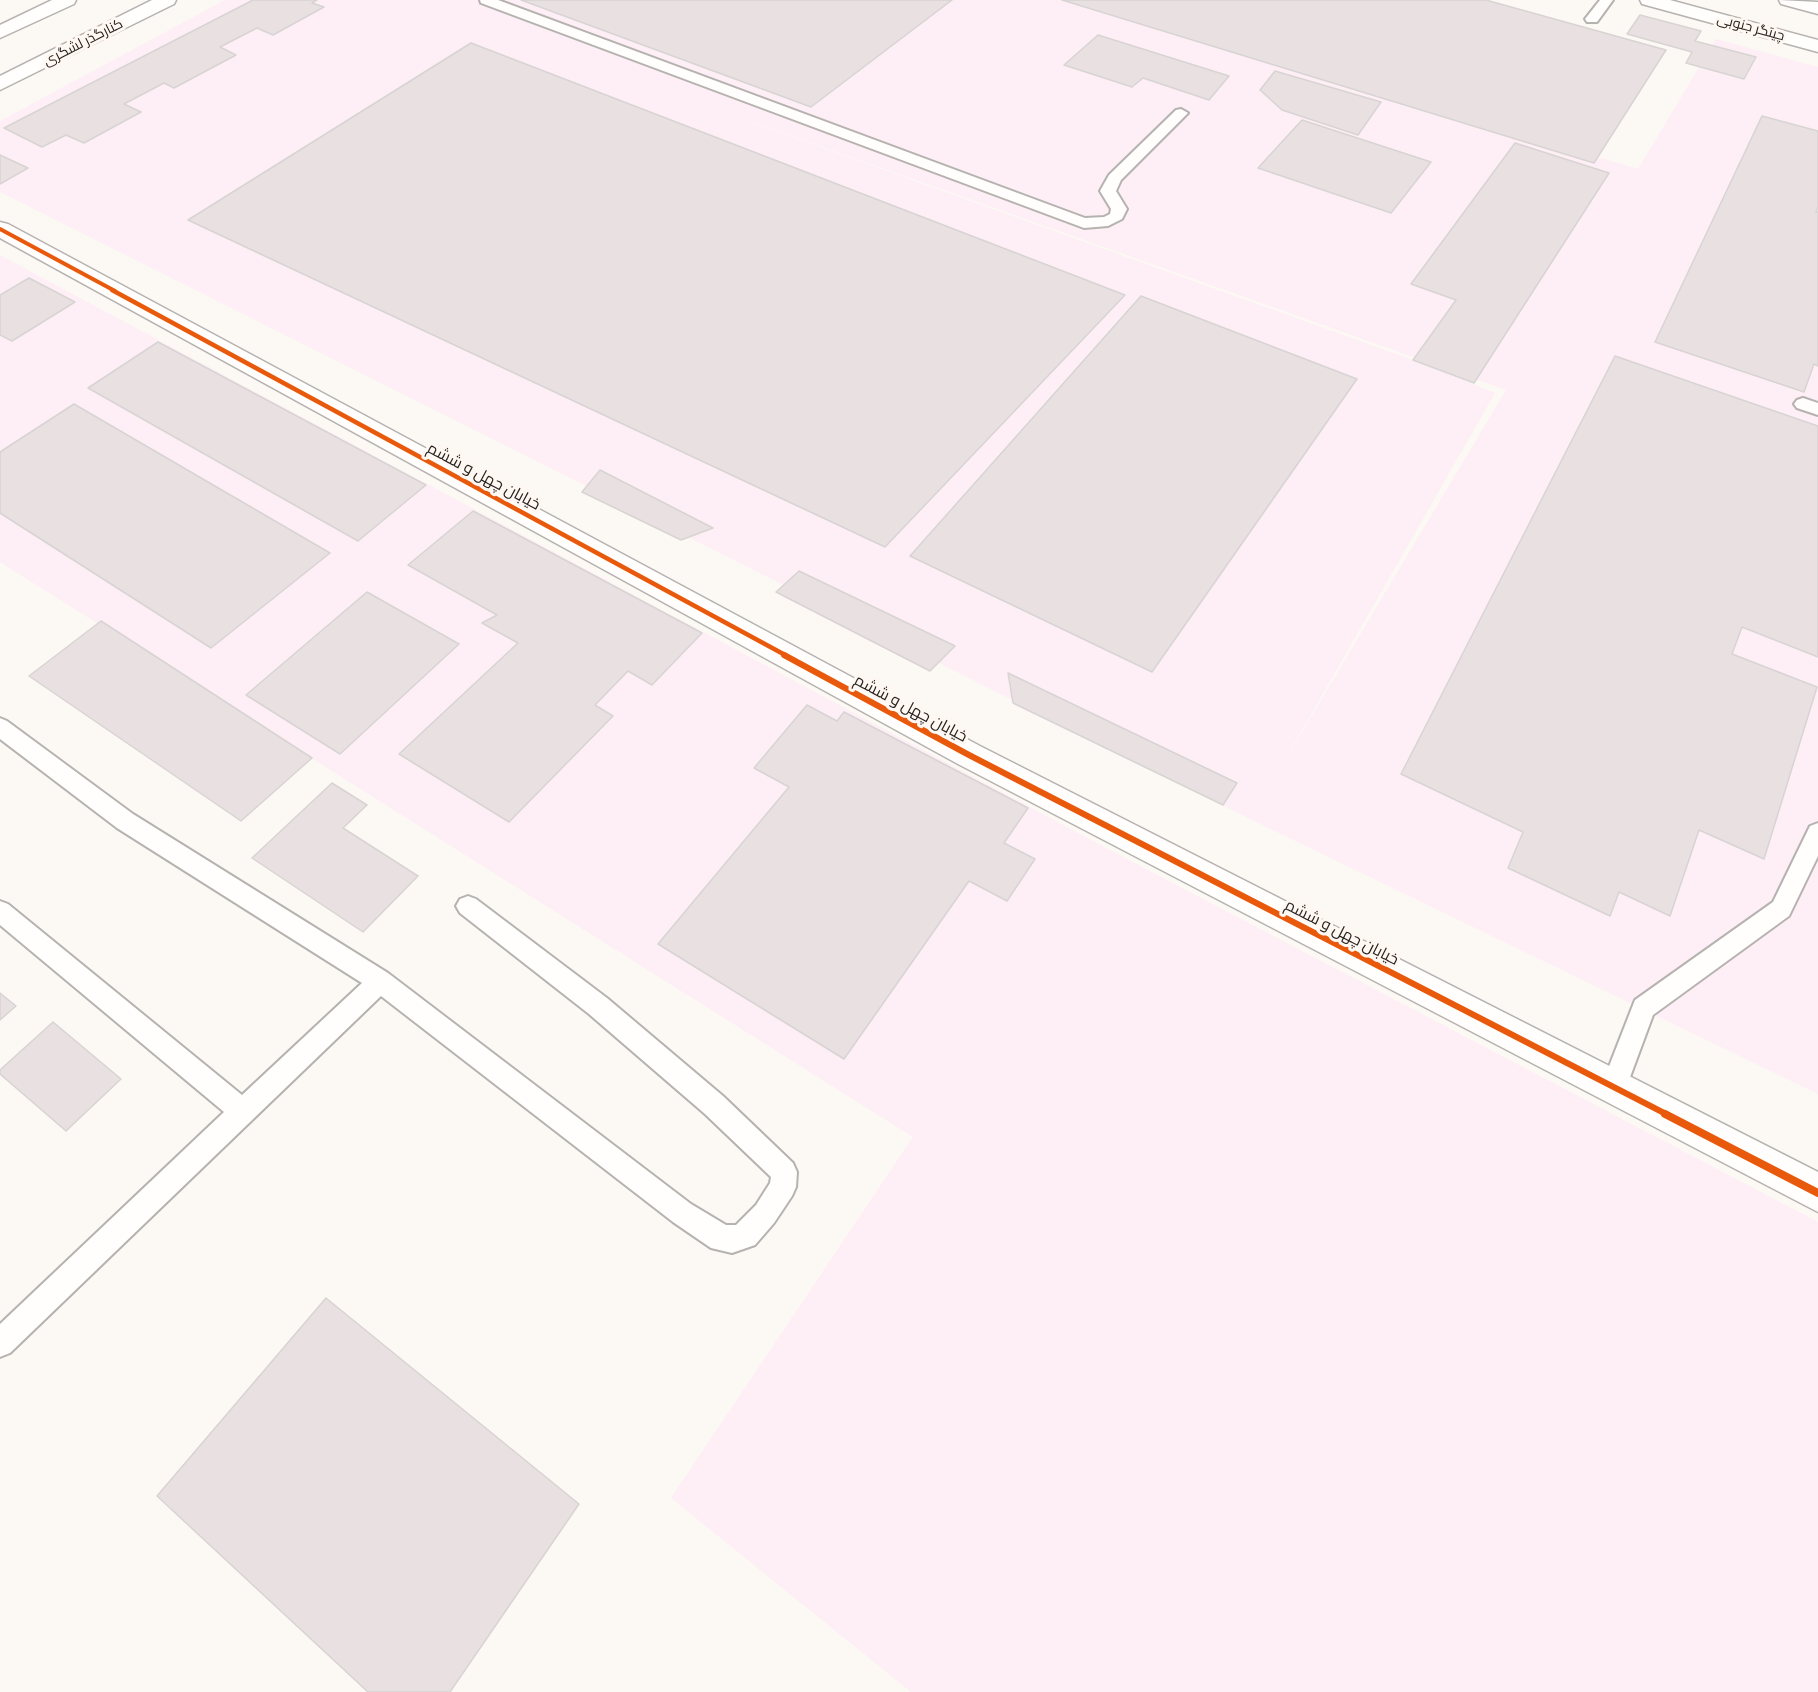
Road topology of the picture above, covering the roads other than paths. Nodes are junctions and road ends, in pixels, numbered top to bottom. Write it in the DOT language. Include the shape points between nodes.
graph roads {
  1 [pos="67,0"];
  2 [pos="166,0"];
  3 [pos="486,0"];
  4 [pos="1607,0"];
  5 [pos="1648,0"];
  6 [pos="1792,0"];
  7 [pos="1818,8"];
  8 [pos="1592,19"];
  9 [pos="0,32"];
  10 [pos="1818,46"];
  11 [pos="0,84"];
  12 [pos="1181,112"];
  13 [pos="0,229"];
  14 [pos="0,727"];
  15 [pos="1818,833"];
  16 [pos="468,906"];
  17 [pos="0,911"];
  18 [pos="380,981"];
  19 [pos="1614,1087"];
  20 [pos="243,1112"];
  21 [pos="1818,1193"];
  22 [pos="0,1343"];
  1 -- 9 [label="main road"];
  2 -- 11 [label="main road, کنارگذر لشگری"];
  3 -- 12 [label="lane" via="1084,223 1108,221 1117,216 1119,209 1108,191 1114,178"];
  4 -- 8 [label="lane"];
  5 -- 10 [label="main road, چیتگر جنوبی"];
  6 -- 7 [label="main road"];
  13 -- 19 [label="main road, خیابان چهل و ششم" via="969,755"];
  14 -- 18 [label="lane" via="125,821"];
  15 -- 19 [label="lane" via="1781,909 1644,1008"];
  16 -- 18 [label="lane" via="607,1014 714,1105 784,1172 783,1187 745,1235 732,1240 721,1238 682,1213"];
  17 -- 20 [label="lane"];
  18 -- 20 [label="lane"];
  19 -- 21 [label="main road, خیابان چهل و ششم"];
  20 -- 22 [label="lane"];
}
